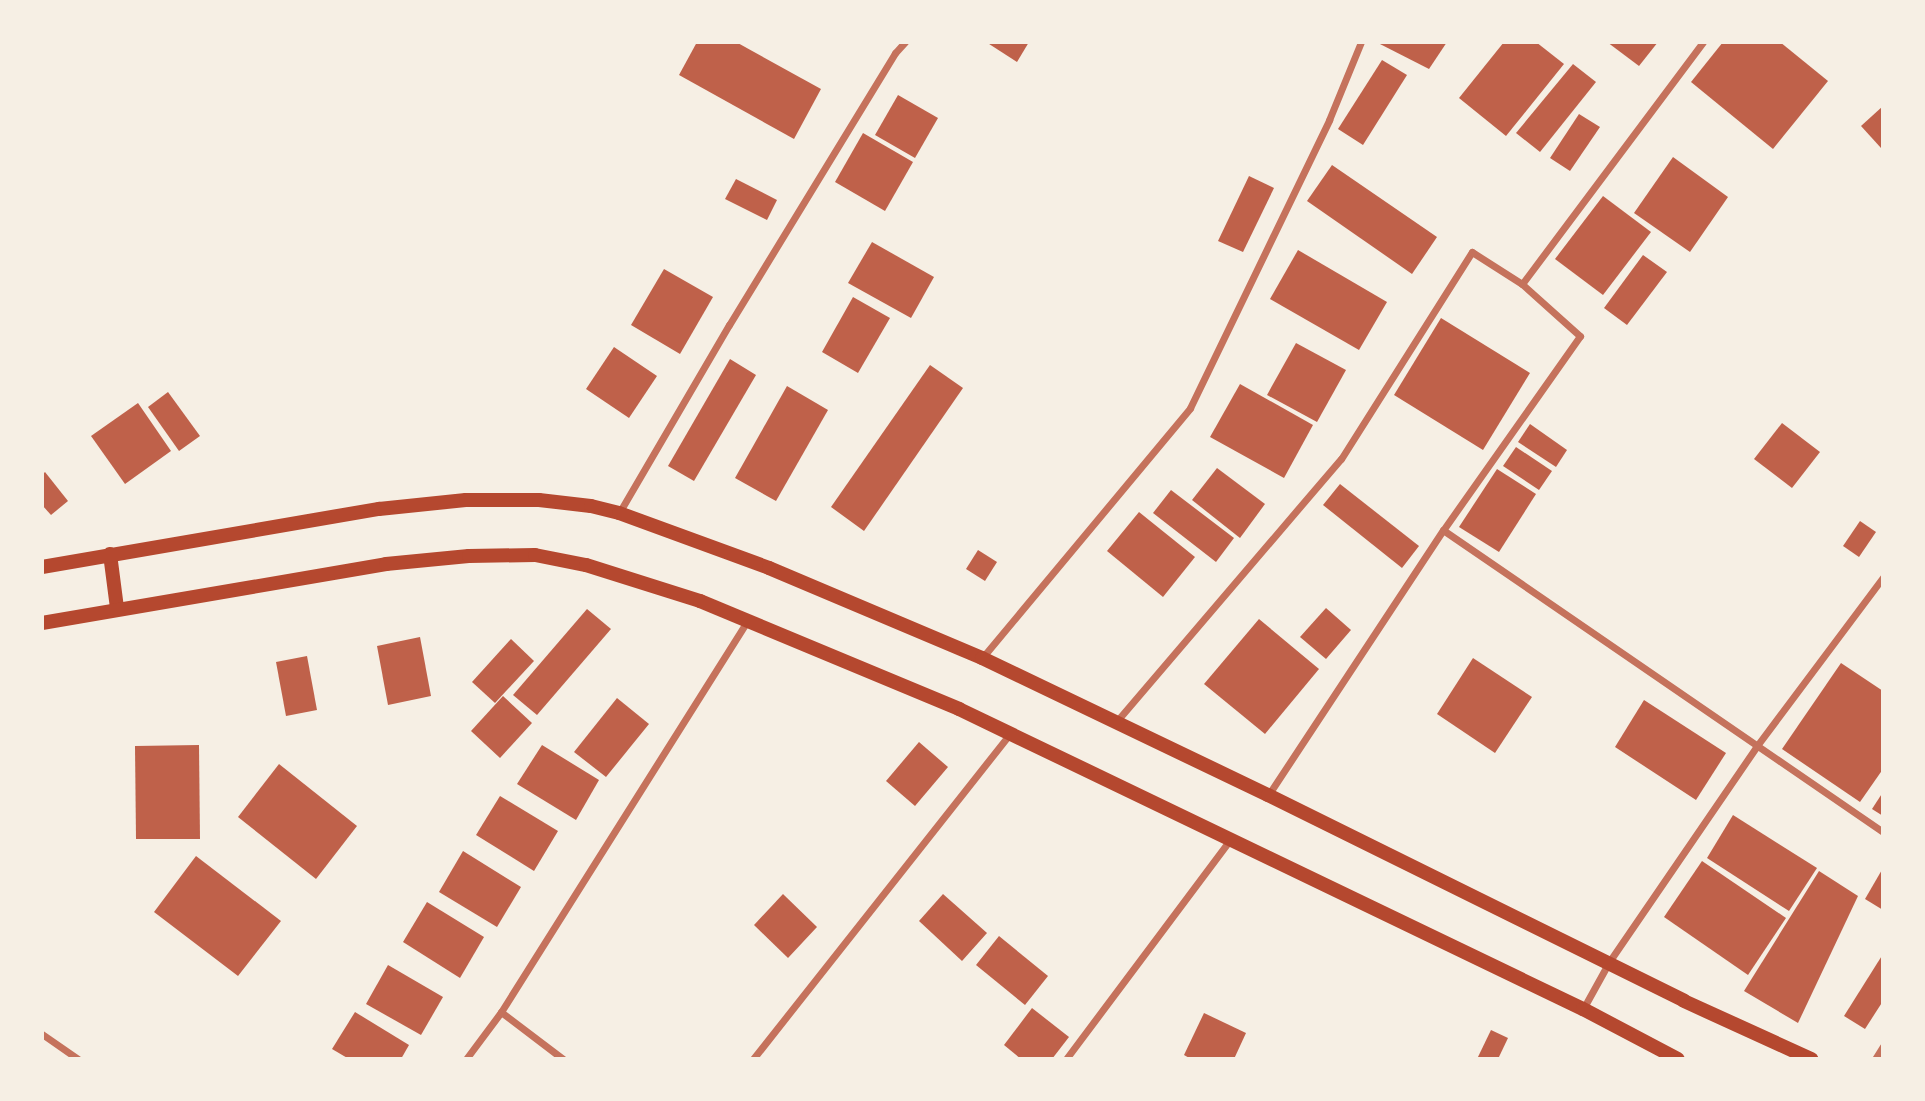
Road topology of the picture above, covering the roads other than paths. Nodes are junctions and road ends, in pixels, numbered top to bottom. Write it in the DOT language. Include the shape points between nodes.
graph roads {
  1 [pos="905,42"];
  2 [pos="1362,42"];
  3 [pos="1703,42"];
  4 [pos="1522,284"];
  5 [pos="619,513"];
  6 [pos="1443,530"];
  7 [pos="110,554"];
  8 [pos="42,567"];
  9 [pos="1883,577"];
  10 [pos="1874,589"];
  11 [pos="1883,596"];
  12 [pos="117,608"];
  13 [pos="748,620"];
  14 [pos="42,623"];
  15 [pos="982,658"];
  16 [pos="1116,722"];
  17 [pos="1010,733"];
  18 [pos="1756,747"];
  19 [pos="1268,795"];
  20 [pos="1883,832"];
  21 [pos="1230,840"];
  22 [pos="1609,962"];
  23 [pos="1583,1009"];
  24 [pos="501,1012"];
  25 [pos="42,1034"];
  26 [pos="1883,1046"];
  27 [pos="1657,1055"];
  28 [pos="78,1059"];
  29 [pos="466,1059"];
  30 [pos="563,1059"];
  31 [pos="753,1059"];
  32 [pos="1066,1059"];
  33 [pos="1678,1059"];
  34 [pos="1811,1059"];
  35 [pos="1875,1059"];
  1 -- 5 [label="street" via="758,277"];
  2 -- 15 [label="street" via="1190,408"];
  3 -- 4 [label="street"];
  4 -- 6 [label="street" via="1580,336"];
  4 -- 16 [label="street" via="1472,252 1341,459"];
  5 -- 7 [label="main road" via="539,499 466,500 379,509"];
  5 -- 15 [label="main road" via="769,568"];
  6 -- 18 [label="street"];
  6 -- 19 [label="street"];
  7 -- 8 [label="main road"];
  7 -- 12 [label="main road"];
  9 -- 10 [label="street"];
  10 -- 11 [label="street"];
  10 -- 18 [label="street"];
  12 -- 13 [label="main road" via="386,564 535,555 654,584"];
  12 -- 14 [label="main road"];
  13 -- 17 [label="main road"];
  13 -- 24 [label="street"];
  15 -- 16 [label="main road"];
  16 -- 19 [label="main road"];
  17 -- 21 [label="main road"];
  17 -- 31 [label="street"];
  18 -- 20 [label="street"];
  18 -- 22 [label="street"];
  19 -- 22 [label="main road"];
  21 -- 23 [label="main road"];
  21 -- 32 [label="street"];
  22 -- 23 [label="street"];
  22 -- 34 [label="main road"];
  23 -- 27 [label="main road"];
  24 -- 29 [label="street"];
  24 -- 30 [label="street"];
  25 -- 28 [label="street"];
  26 -- 35 [label="street"];
  27 -- 33 [label="main road"];
}
